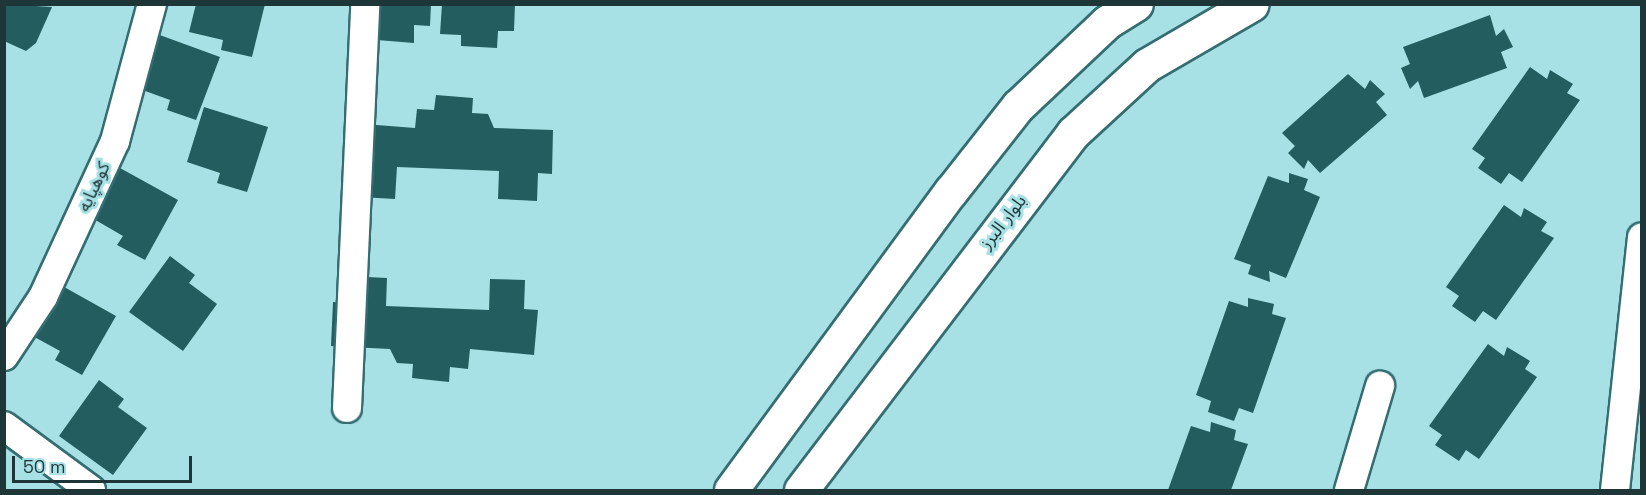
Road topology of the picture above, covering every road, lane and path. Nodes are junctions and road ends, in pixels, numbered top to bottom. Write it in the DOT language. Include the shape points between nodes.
graph roads {
  1 [pos="152,4"];
  2 [pos="365,4"];
  3 [pos="1136,4"];
  4 [pos="1252,4"];
  5 [pos="1641,237"];
  6 [pos="4,356"];
  7 [pos="1380,386"];
  8 [pos="347,408"];
  9 [pos="4,426"];
  10 [pos="91,490"];
  11 [pos="731,490"];
  12 [pos="801,490"];
  13 [pos="1349,490"];
  14 [pos="1615,490"];
  1 -- 6 [label="street, کوهپایه" via="115,141 43,297"];
  2 -- 8 [label="street"];
  3 -- 11 [label="main road" via="1107,22 1018,106 951,190"];
  4 -- 12 [label="main road, بلوار البرز" via="1147,65 1072,133"];
  5 -- 14 [label="street"];
  7 -- 13 [label="street"];
  9 -- 10 [label="street"];
}
